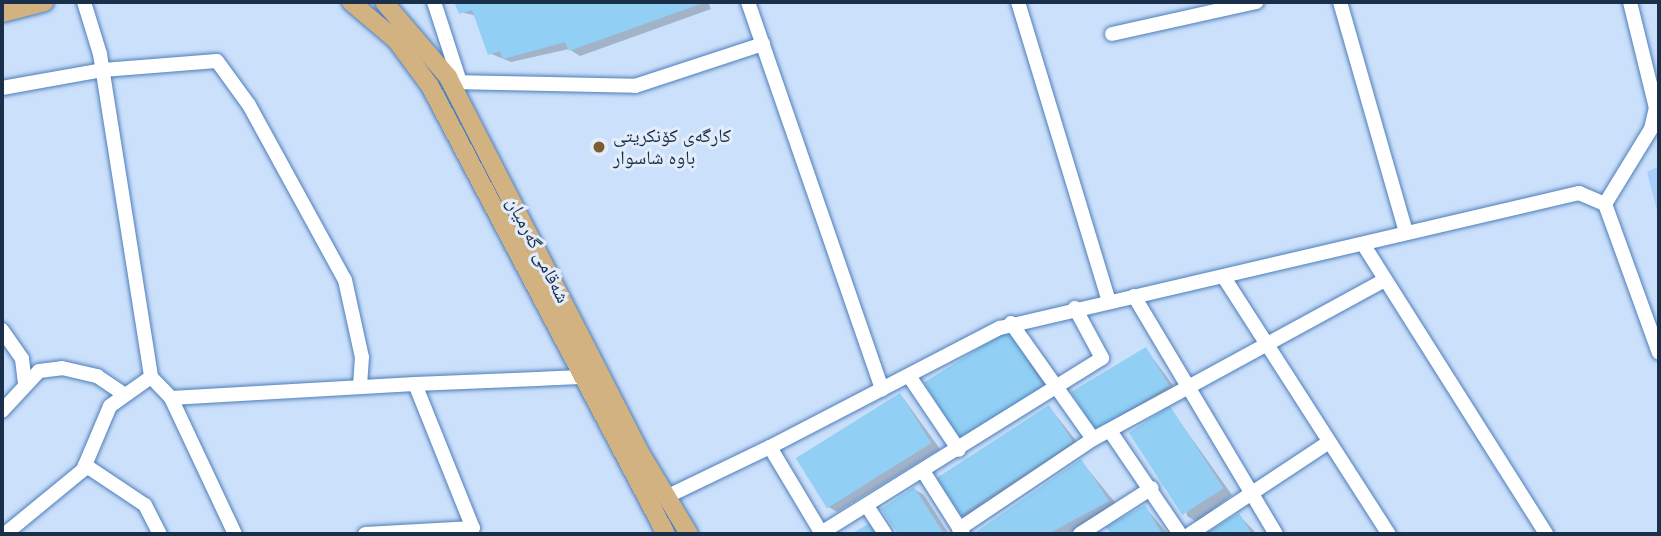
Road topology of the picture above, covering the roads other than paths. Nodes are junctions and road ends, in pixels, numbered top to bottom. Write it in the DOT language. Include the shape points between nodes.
graph roads {
  1 [pos="45,2"];
  2 [pos="84,2"];
  3 [pos="351,2"];
  4 [pos="384,2"];
  5 [pos="434,2"];
  6 [pos="748,2"];
  7 [pos="1018,2"];
  8 [pos="1256,2"];
  9 [pos="1340,2"];
  10 [pos="1630,2"];
  11 [pos="2,13"];
  12 [pos="1112,34"];
  13 [pos="763,44"];
  14 [pos="103,70"];
  15 [pos="456,82"];
  16 [pos="2,88"];
  17 [pos="1605,204"];
  18 [pos="1406,232"];
  19 [pos="1363,244"];
  20 [pos="1225,279"];
  21 [pos="1385,280"];
  22 [pos="1134,296"];
  23 [pos="1109,301"];
  24 [pos="1075,308"];
  25 [pos="1011,323"];
  26 [pos="2,330"];
  27 [pos="1264,344"];
  28 [pos="1659,353"];
  29 [pos="909,376"];
  30 [pos="151,377"];
  31 [pos="580,377"];
  32 [pos="25,383"];
  33 [pos="415,384"];
  34 [pos="360,387"];
  35 [pos="1185,387"];
  36 [pos="1057,389"];
  37 [pos="882,390"];
  38 [pos="121,392"];
  39 [pos="172,398"];
  40 [pos="2,411"];
  41 [pos="1110,431"];
  42 [pos="1093,439"];
  43 [pos="1329,442"];
  44 [pos="770,447"];
  45 [pos="958,450"];
  46 [pos="85,465"];
  47 [pos="923,471"];
  48 [pos="1152,488"];
  49 [pos="1252,494"];
  50 [pos="666,497"];
  51 [pos="867,506"];
  52 [pos="1097,530"];
  53 [pos="961,532"];
  54 [pos="5,534"];
  55 [pos="160,534"];
  56 [pos="235,534"];
  57 [pos="365,534"];
  58 [pos="666,534"];
  59 [pos="689,534"];
  60 [pos="821,534"];
  61 [pos="886,534"];
  62 [pos="1080,534"];
  63 [pos="1180,534"];
  64 [pos="1189,534"];
  65 [pos="1276,534"];
  66 [pos="1389,534"];
  67 [pos="1546,534"];
  1 -- 11 [label="main road"];
  2 -- 14 [label="street"];
  3 -- 31 [label="main road, شەقامی گەرمیان" via="396,40 430,86"];
  4 -- 15 [label="main road, شەقامی گەرمیان"];
  5 -- 15 [label="street"];
  6 -- 13 [label="street"];
  7 -- 23 [label="street"];
  8 -- 12 [label="street"];
  9 -- 18 [label="street"];
  10 -- 17 [label="street" via="1657,108 1651,129"];
  13 -- 15 [label="street" via="635,86"];
  13 -- 37 [label="street"];
  14 -- 16 [label="street"];
  14 -- 30 [label="street"];
  14 -- 34 [label="street" via="217,61 249,105 345,280 362,357"];
  15 -- 50 [label="main road, شەقامی گەرمیان"];
  17 -- 18 [label="street" via="1585,192"];
  17 -- 28 [label="street"];
  18 -- 19 [label="street"];
  19 -- 20 [label="street"];
  19 -- 21 [label="street"];
  20 -- 22 [label="street"];
  20 -- 27 [label="street"];
  21 -- 27 [label="street"];
  21 -- 67 [label="street"];
  22 -- 23 [label="street"];
  22 -- 35 [label="street"];
  23 -- 24 [label="street"];
  24 -- 25 [label="street"];
  24 -- 36 [label="street" via="1102,358"];
  25 -- 29 [label="street"];
  25 -- 36 [label="street"];
  26 -- 32 [label="street" via="22,359"];
  27 -- 35 [label="street"];
  27 -- 43 [label="street"];
  29 -- 37 [label="street"];
  29 -- 45 [label="street"];
  30 -- 38 [label="street"];
  30 -- 39 [label="street"];
  31 -- 33 [label="street"];
  31 -- 58 [label="main road, شەقامی گەرمیان"];
  32 -- 38 [label="street" via="39,371 62,368 97,376"];
  32 -- 40 [label="street" via="14,404"];
  33 -- 34 [label="street"];
  33 -- 57 [label="street" via="473,528"];
  34 -- 39 [label="street"];
  35 -- 41 [label="street"];
  35 -- 49 [label="street"];
  36 -- 42 [label="street"];
  36 -- 45 [label="street"];
  37 -- 44 [label="street"];
  38 -- 46 [label="street" via="93,436"];
  39 -- 56 [label="street"];
  41 -- 42 [label="street"];
  41 -- 48 [label="street"];
  42 -- 53 [label="street"];
  43 -- 49 [label="street"];
  43 -- 66 [label="street"];
  44 -- 50 [label="street"];
  44 -- 60 [label="street"];
  45 -- 47 [label="street"];
  46 -- 54 [label="street"];
  46 -- 55 [label="street" via="145,505"];
  47 -- 51 [label="street"];
  47 -- 53 [label="street"];
  48 -- 52 [label="street"];
  48 -- 63 [label="street"];
  49 -- 64 [label="street"];
  49 -- 65 [label="street"];
  50 -- 59 [label="main road, شەقامی گەرمیان"];
  51 -- 60 [label="street"];
  51 -- 61 [label="street"];
  52 -- 62 [label="street"];
}
